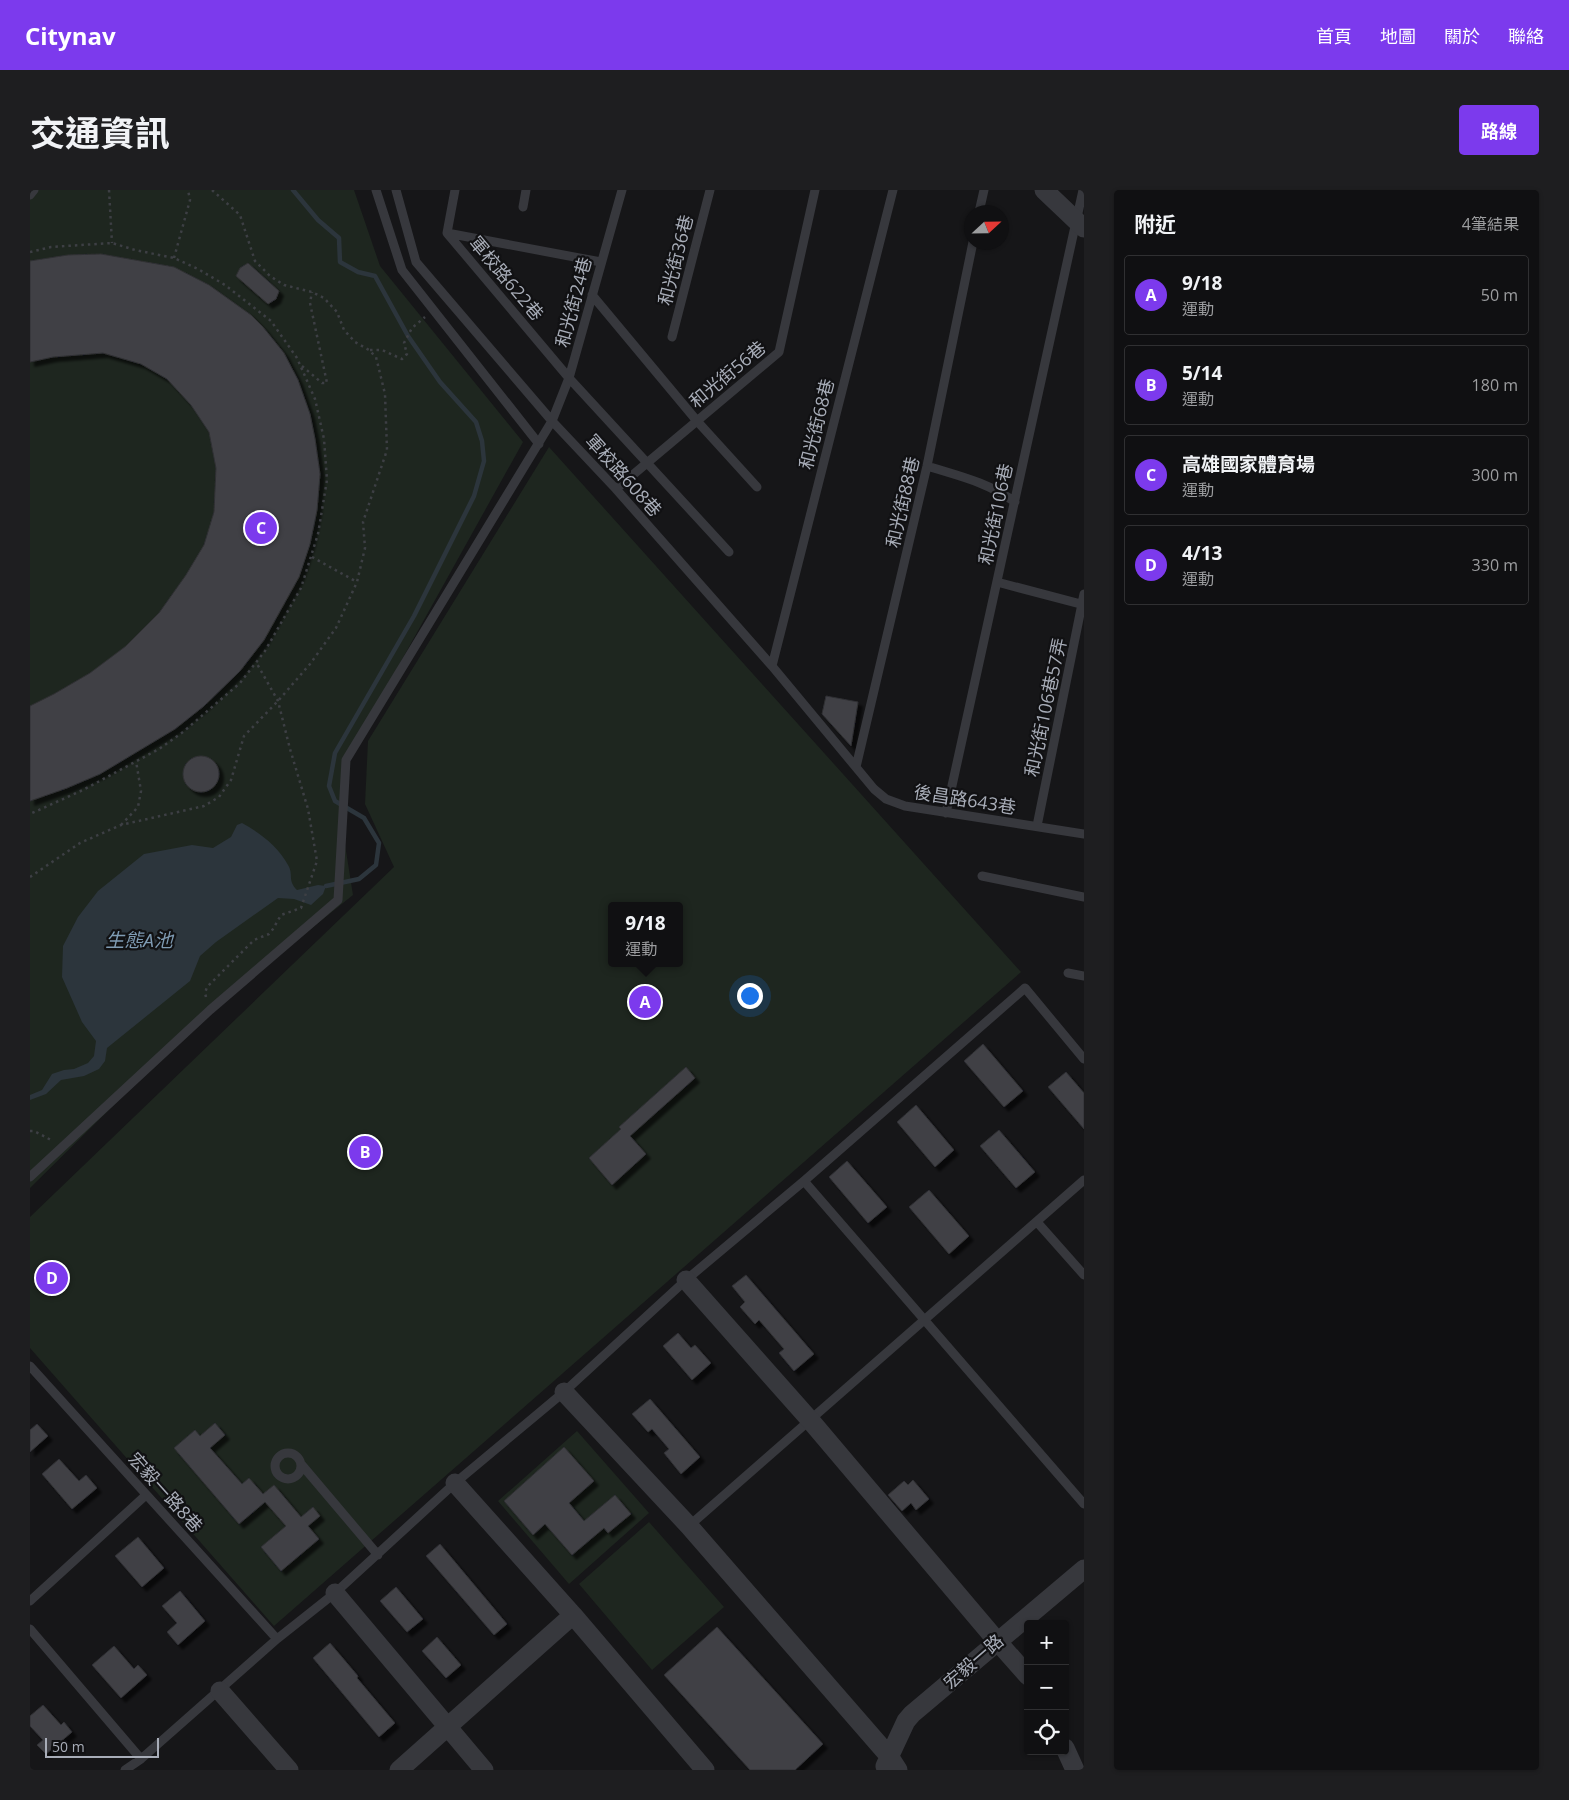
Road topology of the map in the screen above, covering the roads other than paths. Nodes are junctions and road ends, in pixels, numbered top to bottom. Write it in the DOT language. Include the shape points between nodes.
graph roads {
  1 [pos="34,190"];
  2 [pos="376,190"];
  3 [pos="396,190"];
  4 [pos="455,190"];
  5 [pos="526,190"];
  6 [pos="622,190"];
  7 [pos="710,190"];
  8 [pos="815,190"];
  9 [pos="893,190"];
  10 [pos="984,190"];
  11 [pos="1044,190"];
  12 [pos="1083,190"];
  13 [pos="30,195"];
  14 [pos="981,205"];
  15 [pos="523,207"];
  16 [pos="1081,225"];
  17 [pos="447,233"];
  18 [pos="971,250"];
  19 [pos="601,262"];
  20 [pos="592,295"];
  21 [pos="672,338"];
  22 [pos="569,378"];
  23 [pos="552,421"];
  24 [pos="697,421"];
  25 [pos="539,444"];
  26 [pos="646,463"];
  27 [pos="927,466"];
  28 [pos="757,487"];
  29 [pos="616,488"];
  30 [pos="1015,502"];
  31 [pos="729,552"];
  32 [pos="997,582"];
  33 [pos="1084,594"];
  34 [pos="1083,605"];
  35 [pos="772,666"];
  36 [pos="856,768"];
  37 [pos="946,813"];
  38 [pos="1037,826"];
  39 [pos="1084,834"];
  40 [pos="982,876"];
  41 [pos="1084,897"];
  42 [pos="1068,973"];
  43 [pos="1084,976"];
  44 [pos="1084,1059"];
  45 [pos="30,1177"];
  46 [pos="1084,1180"];
  47 [pos="804,1181"];
  48 [pos="1037,1222"];
  49 [pos="1084,1275"];
  50 [pos="686,1280"];
  51 [pos="924,1320"];
  52 [pos="30,1366"];
  53 [pos="564,1392"];
  54 [pos="810,1420"];
  55 [pos="301,1464"];
  56 [pos="455,1483"];
  57 [pos="146,1494"];
  58 [pos="1084,1504"];
  59 [pos="689,1526"];
  60 [pos="378,1555"];
  61 [pos="1084,1569"];
  62 [pos="335,1593"];
  63 [pos="30,1602"];
  64 [pos="573,1615"];
  65 [pos="30,1629"];
  66 [pos="277,1639"];
  67 [pos="996,1641"];
  68 [pos="1024,1672"];
  69 [pos="220,1691"];
  70 [pos="447,1727"];
  71 [pos="1068,1755"];
  72 [pos="141,1759"];
  73 [pos="890,1765"];
  74 [pos="125,1770"];
  75 [pos="289,1770"];
  76 [pos="399,1770"];
  77 [pos="484,1770"];
  78 [pos="705,1770"];
  79 [pos="1075,1770"];
  1 -- 13 [label="lane"];
  2 -- 25 [label="lane" via="402,270"];
  3 -- 23 [label="lane, 軍校路608巷" via="416,262"];
  4 -- 17 [label="lane, 軍校路622巷"];
  5 -- 15 [label="lane"];
  6 -- 19 [label="lane, 和光街24巷"];
  7 -- 21 [label="lane, 和光街36巷"];
  8 -- 24 [label="lane, 和光街56巷" via="779,352"];
  9 -- 35 [label="lane, 和光街68巷"];
  10 -- 14 [label="lane"];
  11 -- 16 [label="street"];
  12 -- 16 [label="lane, 和光街106巷"];
  16 -- 30 [label="lane, 和光街106巷"];
  17 -- 19 [label="lane"];
  17 -- 22 [label="lane, 軍校路622巷"];
  18 -- 27 [label="lane, 和光街88巷"];
  19 -- 20 [label="lane, 和光街24巷"];
  20 -- 22 [label="lane, 和光街24巷"];
  20 -- 24 [label="lane"];
  22 -- 23 [label="lane, 和光街24巷"];
  22 -- 26 [label="lane, 軍校路622巷"];
  23 -- 25 [label="lane, 和光街24巷"];
  23 -- 29 [label="lane, 軍校路608巷"];
  24 -- 26 [label="lane, 和光街56巷"];
  24 -- 28 [label="lane"];
  25 -- 45 [label="lane, 和光街24巷" via="346,760 338,900 210,1010"];
  26 -- 29 [label="lane, 和光街56巷"];
  26 -- 31 [label="lane, 軍校路622巷"];
  27 -- 30 [label="lane" via="998,490"];
  27 -- 36 [label="lane, 和光街88巷"];
  29 -- 35 [label="lane, 軍校路608巷"];
  30 -- 32 [label="lane, 和光街106巷"];
  32 -- 34 [label="lane"];
  32 -- 37 [label="lane, 和光街106巷"];
  33 -- 34 [label="lane, 和光街106巷57弄"];
  34 -- 38 [label="lane, 和光街106巷57弄"];
  35 -- 36 [label="lane, 軍校路608巷"];
  36 -- 37 [label="lane, 後昌路643巷" via="886,799"];
  37 -- 38 [label="lane, 後昌路643巷"];
  38 -- 39 [label="lane, 後昌路643巷"];
  40 -- 41 [label="lane"];
  42 -- 43 [label="lane"];
  44 -- 47 [label="lane" via="1025,988"];
  46 -- 48 [label="lane"];
  47 -- 50 [label="lane"];
  47 -- 51 [label="lane"];
  48 -- 49 [label="lane"];
  48 -- 51 [label="lane"];
  50 -- 53 [label="lane"];
  50 -- 54 [label="street"];
  51 -- 54 [label="lane"];
  51 -- 58 [label="lane"];
  52 -- 57 [label="lane, 宏毅一路8巷"];
  53 -- 56 [label="lane"];
  53 -- 59 [label="street"];
  54 -- 59 [label="lane"];
  54 -- 67 [label="street"];
  55 -- 60 [label="lane"];
  56 -- 60 [label="lane"];
  56 -- 64 [label="street"];
  57 -- 63 [label="lane"];
  57 -- 66 [label="lane, 宏毅一路8巷"];
  59 -- 73 [label="street"];
  60 -- 62 [label="lane"];
  61 -- 67 [label="street, 宏毅一路"];
  62 -- 66 [label="lane"];
  62 -- 70 [label="street"];
  64 -- 70 [label="street"];
  64 -- 78 [label="street"];
  65 -- 72 [label="lane"];
  66 -- 69 [label="lane"];
  67 -- 68 [label="street"];
  67 -- 73 [label="street, 宏毅一路" via="906,1721"];
  69 -- 72 [label="lane"];
  69 -- 75 [label="street"];
  70 -- 76 [label="street"];
  70 -- 77 [label="street"];
  71 -- 79 [label="street"];
  72 -- 74 [label="lane"];
}
